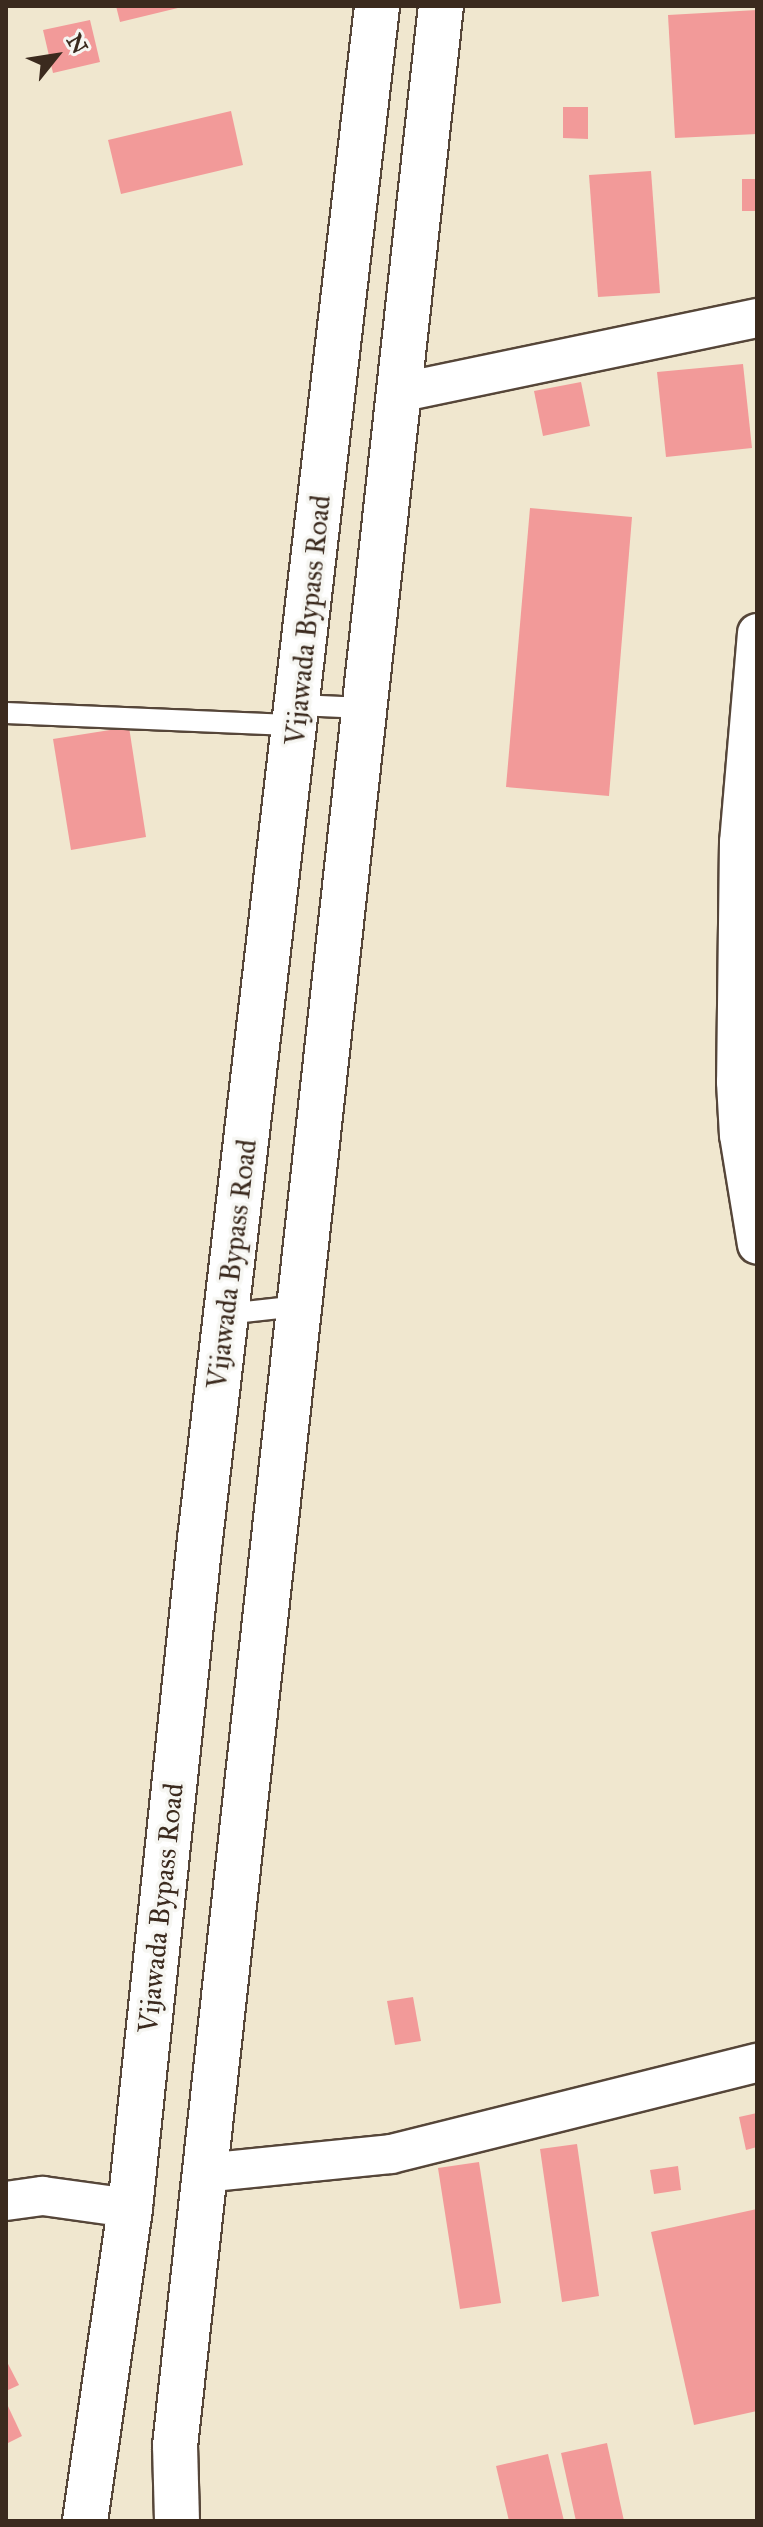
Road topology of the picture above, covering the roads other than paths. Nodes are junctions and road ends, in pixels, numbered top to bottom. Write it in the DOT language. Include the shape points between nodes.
graph roads {
  1 [pos="377,6"];
  2 [pos="441,6"];
  3 [pos="757,318"];
  4 [pos="398,393"];
  5 [pos="757,633"];
  6 [pos="364,708"];
  7 [pos="6,713"];
  8 [pos="297,715"];
  9 [pos="748,903"];
  10 [pos="757,1245"];
  11 [pos="299,1306"];
  12 [pos="226,1314"];
  13 [pos="757,2063"];
  14 [pos="204,2173"];
  15 [pos="6,2201"];
  16 [pos="130,2208"];
  17 [pos="85,2521"];
  18 [pos="177,2521"];
  1 -- 8 [label="main road, Vijawada Bypass Road"];
  2 -- 4 [label="main road"];
  3 -- 4 [label="street"];
  4 -- 6 [label="main road"];
  5 -- 9 [label="street"];
  6 -- 8 [label="lane"];
  6 -- 11 [label="main road"];
  7 -- 8 [label="lane"];
  8 -- 12 [label="main road, Vijawada Bypass Road"];
  9 -- 10 [label="street" via="738,1121"];
  11 -- 12 [label="lane"];
  11 -- 14 [label="main road"];
  12 -- 16 [label="main road, Vijawada Bypass Road"];
  13 -- 14 [label="street" via="391,2154"];
  14 -- 18 [label="main road" via="175,2446"];
  15 -- 16 [label="street" via="43,2196"];
  16 -- 17 [label="main road, Vijawada Bypass Road"];
}
